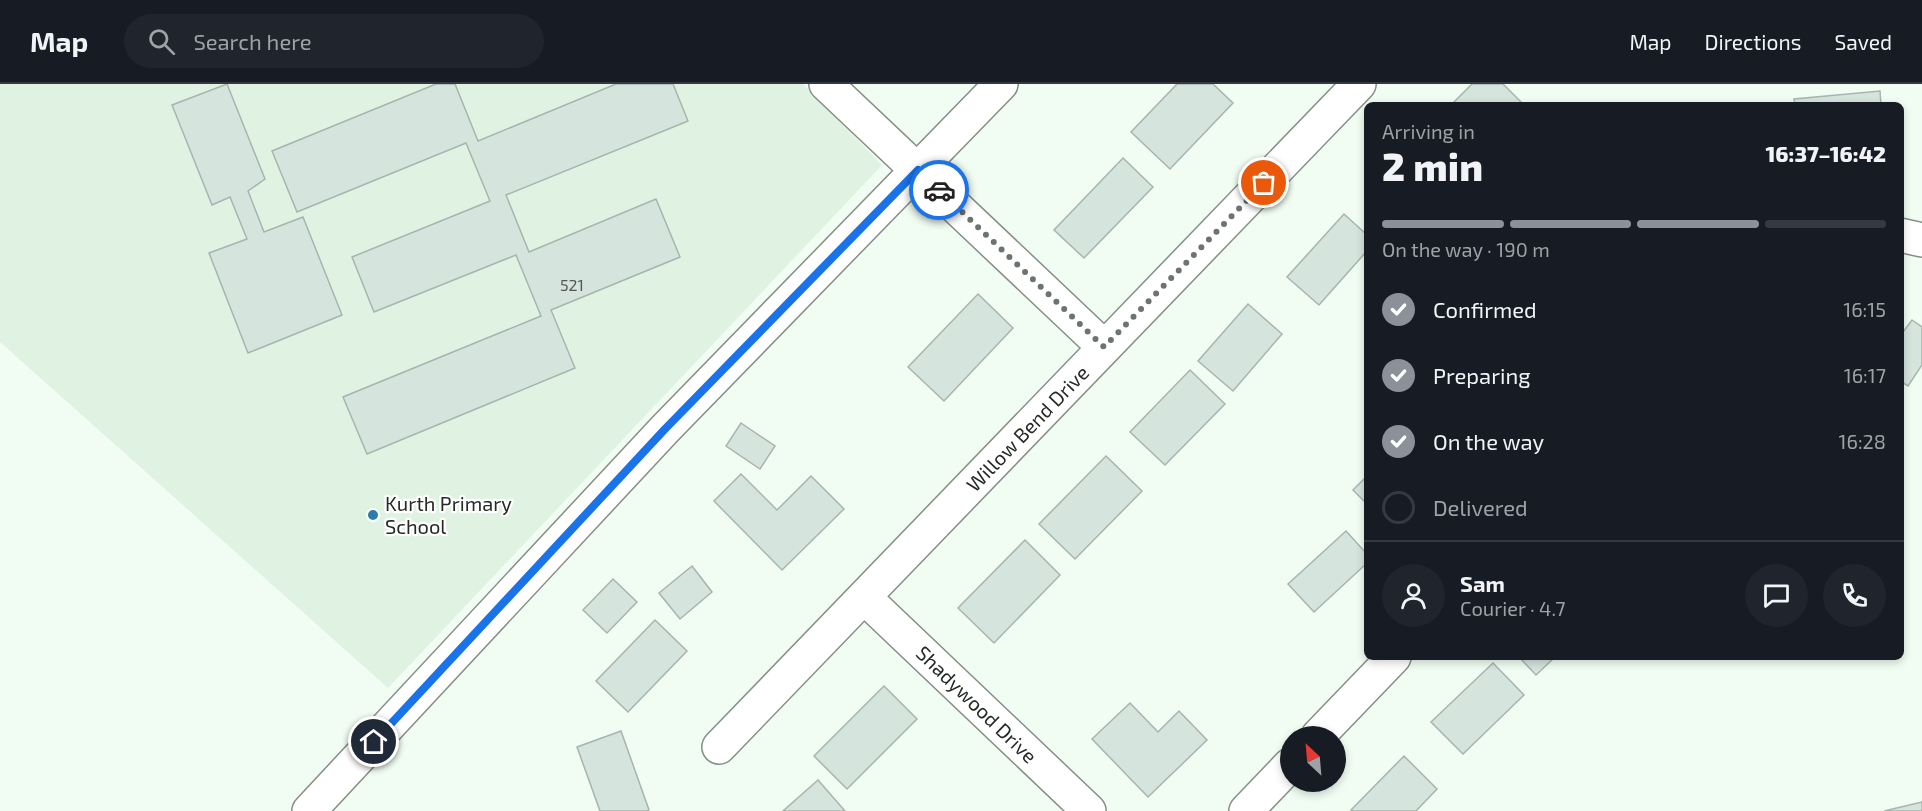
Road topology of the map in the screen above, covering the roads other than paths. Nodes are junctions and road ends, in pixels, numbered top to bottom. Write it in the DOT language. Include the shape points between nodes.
graph roads {
  1 [pos="826,84"];
  2 [pos="1001,84"];
  3 [pos="1359,84"];
  4 [pos="918,170"];
  5 [pos="1904,236"];
  6 [pos="1922,240"];
  7 [pos="1104,347"];
  8 [pos="865,598"];
  9 [pos="1391,660"];
  10 [pos="1328,726"];
  11 [pos="719,747"];
  12 [pos="1280,775"];
  13 [pos="309,811"];
  14 [pos="1089,811"];
  15 [pos="1246,811"];
  1 -- 4 [label="street"];
  2 -- 4 [label="street"];
  3 -- 7 [label="street, Willow Bend Drive"];
  4 -- 7 [label="street"];
  4 -- 13 [label="street" via="665,429"];
  5 -- 6 [label="street"];
  7 -- 8 [label="street, Willow Bend Drive"];
  8 -- 11 [label="street, Willow Bend Drive"];
  8 -- 14 [label="street, Shadywood Drive"];
  9 -- 10 [label="street"];
  12 -- 15 [label="street"];
}
